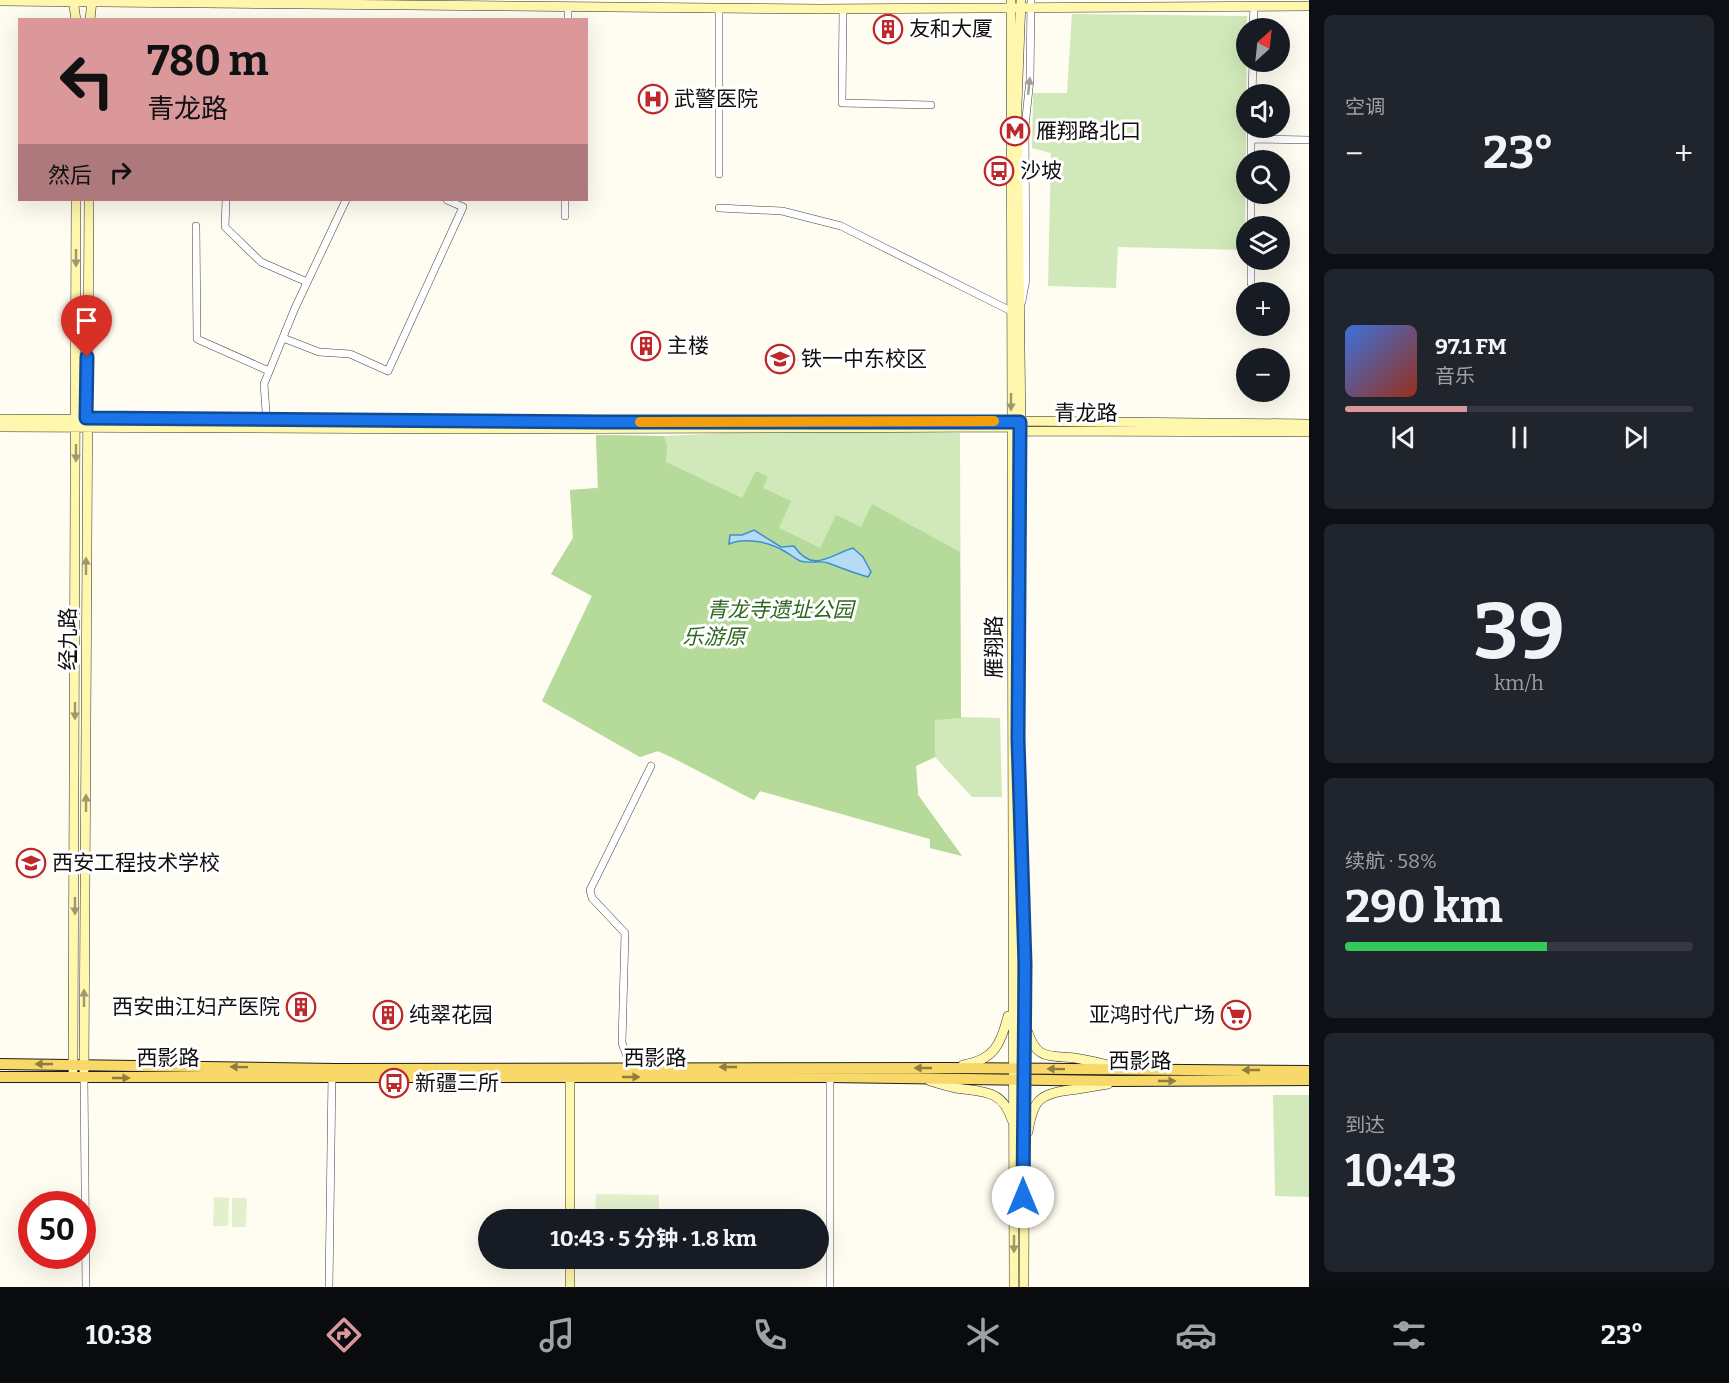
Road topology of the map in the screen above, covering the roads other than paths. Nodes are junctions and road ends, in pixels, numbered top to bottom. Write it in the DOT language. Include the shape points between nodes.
graph roads {
  1 [pos="92,0"];
  2 [pos="0,1"];
  3 [pos="73,1"];
  4 [pos="1021,4"];
  5 [pos="1254,6"];
  6 [pos="1309,6"];
  7 [pos="568,7"];
  8 [pos="719,8"];
  9 [pos="843,9"];
  10 [pos="76,18"];
  11 [pos="90,18"];
  12 [pos="568,18"];
  13 [pos="1253,18"];
  14 [pos="931,105"];
  15 [pos="1251,139"];
  16 [pos="1309,140"];
  17 [pos="1251,150"];
  18 [pos="719,174"];
  19 [pos="76,201"];
  20 [pos="88,201"];
  21 [pos="226,201"];
  22 [pos="346,201"];
  23 [pos="449,201"];
  24 [pos="565,201"];
  25 [pos="719,208"];
  26 [pos="565,216"];
  27 [pos="196,226"];
  28 [pos="307,282"];
  29 [pos="1015,311"];
  30 [pos="283,338"];
  31 [pos="269,371"];
  32 [pos="0,418"];
  33 [pos="76,422"];
  34 [pos="86,422"];
  35 [pos="267,424"];
  36 [pos="1309,424"];
  37 [pos="1016,425"];
  38 [pos="0,427"];
  39 [pos="1309,432"];
  40 [pos="651,766"];
  41 [pos="1012,1002"];
  42 [pos="1024,1018"];
  43 [pos="79,1064"];
  44 [pos="0,1065"];
  45 [pos="631,1067"];
  46 [pos="947,1068"];
  47 [pos="1018,1068"];
  48 [pos="1309,1071"];
  49 [pos="332,1073"];
  50 [pos="1129,1076"];
  51 [pos="0,1077"];
  52 [pos="570,1077"];
  53 [pos="830,1077"];
  54 [pos="78,1078"];
  55 [pos="928,1080"];
  56 [pos="1019,1080"];
  57 [pos="1309,1080"];
  58 [pos="1014,1128"];
  59 [pos="1023,1161"];
  60 [pos="570,1209"];
  61 [pos="570,1269"];
  62 [pos="86,1287"];
  63 [pos="329,1287"];
  64 [pos="570,1287"];
  65 [pos="830,1287"];
  66 [pos="1014,1287"];
  67 [pos="1024,1287"];
  1 -- 3 [label="main road"];
  1 -- 7 [label="main road"];
  1 -- 11 [label="main road"];
  2 -- 3 [label="main road"];
  3 -- 10 [label="main road"];
  4 -- 5 [label="main road"];
  4 -- 9 [label="main road"];
  4 -- 29 [label="main road, 雁翔路"];
  29 -- 4 [label="street, one-way" via="1026,279 1025,127 1030,79"];
  5 -- 6 [label="main road"];
  5 -- 13 [label="street"];
  7 -- 8 [label="main road"];
  7 -- 12 [label="street"];
  8 -- 9 [label="main road"];
  8 -- 18 [label="street"];
  9 -- 14 [label="street" via="842,103"];
  15 -- 16 [label="street"];
  15 -- 17 [label="street"];
  19 -- 33 [label="main road, 经九路, one-way"];
  20 -- 34 [label="main road, 经九路"];
  21 -- 28 [label="street" via="225,227 261,262"];
  22 -- 28 [label="street"];
  23 -- 30 [label="street" via="464,207 388,371 350,354 319,352"];
  24 -- 26 [label="street"];
  25 -- 29 [label="street" via="782,211 841,226"];
  27 -- 31 [label="street" via="197,339"];
  28 -- 30 [label="street"];
  29 -- 37 [label="main road, 雁翔路"];
  30 -- 31 [label="street"];
  31 -- 35 [label="street" via="264,384"];
  32 -- 33 [label="main road, 青龙路"];
  33 -- 34 [label="main road, 青龙路"];
  33 -- 38 [label="main road, 青龙路"];
  33 -- 43 [label="main road, 经九路, one-way"];
  34 -- 35 [label="main road, 青龙路"];
  43 -- 34 [label="main road, 经九路, one-way"];
  35 -- 37 [label="main road, 青龙路" via="464,429"];
  36 -- 37 [label="main road, 青龙路"];
  37 -- 39 [label="main road, 青龙路"];
  37 -- 41 [label="main road, 雁翔路"];
  37 -- 42 [label="main road, 雁翔路"];
  40 -- 45 [label="street" via="590,890 592,898 625,933 622,1043"];
  41 -- 46 [label="main road" via="1003,1036 995,1049 979,1061"];
  41 -- 47 [label="main road, 雁翔路"];
  42 -- 47 [label="main road, 雁翔路"];
  42 -- 50 [label="main road" via="1032,1044 1044,1055 1081,1059"];
  43 -- 44 [label="main road, 西影路, one-way"];
  49 -- 43 [label="main road, 西影路, one-way"];
  43 -- 54 [label="main road, 经九路"];
  46 -- 45 [label="main road, 西影路, one-way"];
  45 -- 49 [label="main road, 西影路"];
  46 -- 47 [label="main road, 西影路"];
  50 -- 47 [label="main road, 西影路, one-way"];
  47 -- 56 [label="main road, 雁翔路"];
  48 -- 50 [label="main road, 西影路, one-way"];
  49 -- 52 [label="main road, 西影路"];
  54 -- 49 [label="main road, 西影路, one-way"];
  49 -- 63 [label="street"];
  50 -- 56 [label="main road, 西影路"];
  50 -- 57 [label="main road, 西影路, one-way"];
  50 -- 59 [label="main road" via="1042,1097 1032,1114"];
  51 -- 54 [label="main road, 西影路"];
  52 -- 53 [label="main road, 西影路, one-way"];
  52 -- 60 [label="main road"];
  53 -- 55 [label="main road, 西影路"];
  53 -- 65 [label="street"];
  54 -- 62 [label="street"];
  55 -- 56 [label="main road, 西影路"];
  55 -- 58 [label="main road" via="990,1093 1008,1110"];
  56 -- 58 [label="main road, 雁翔路"];
  56 -- 59 [label="main road, 雁翔路"];
  58 -- 66 [label="main road, 雁翔路, one-way"];
  59 -- 67 [label="main road, 雁翔路"];
  61 -- 64 [label="main road"];
}
